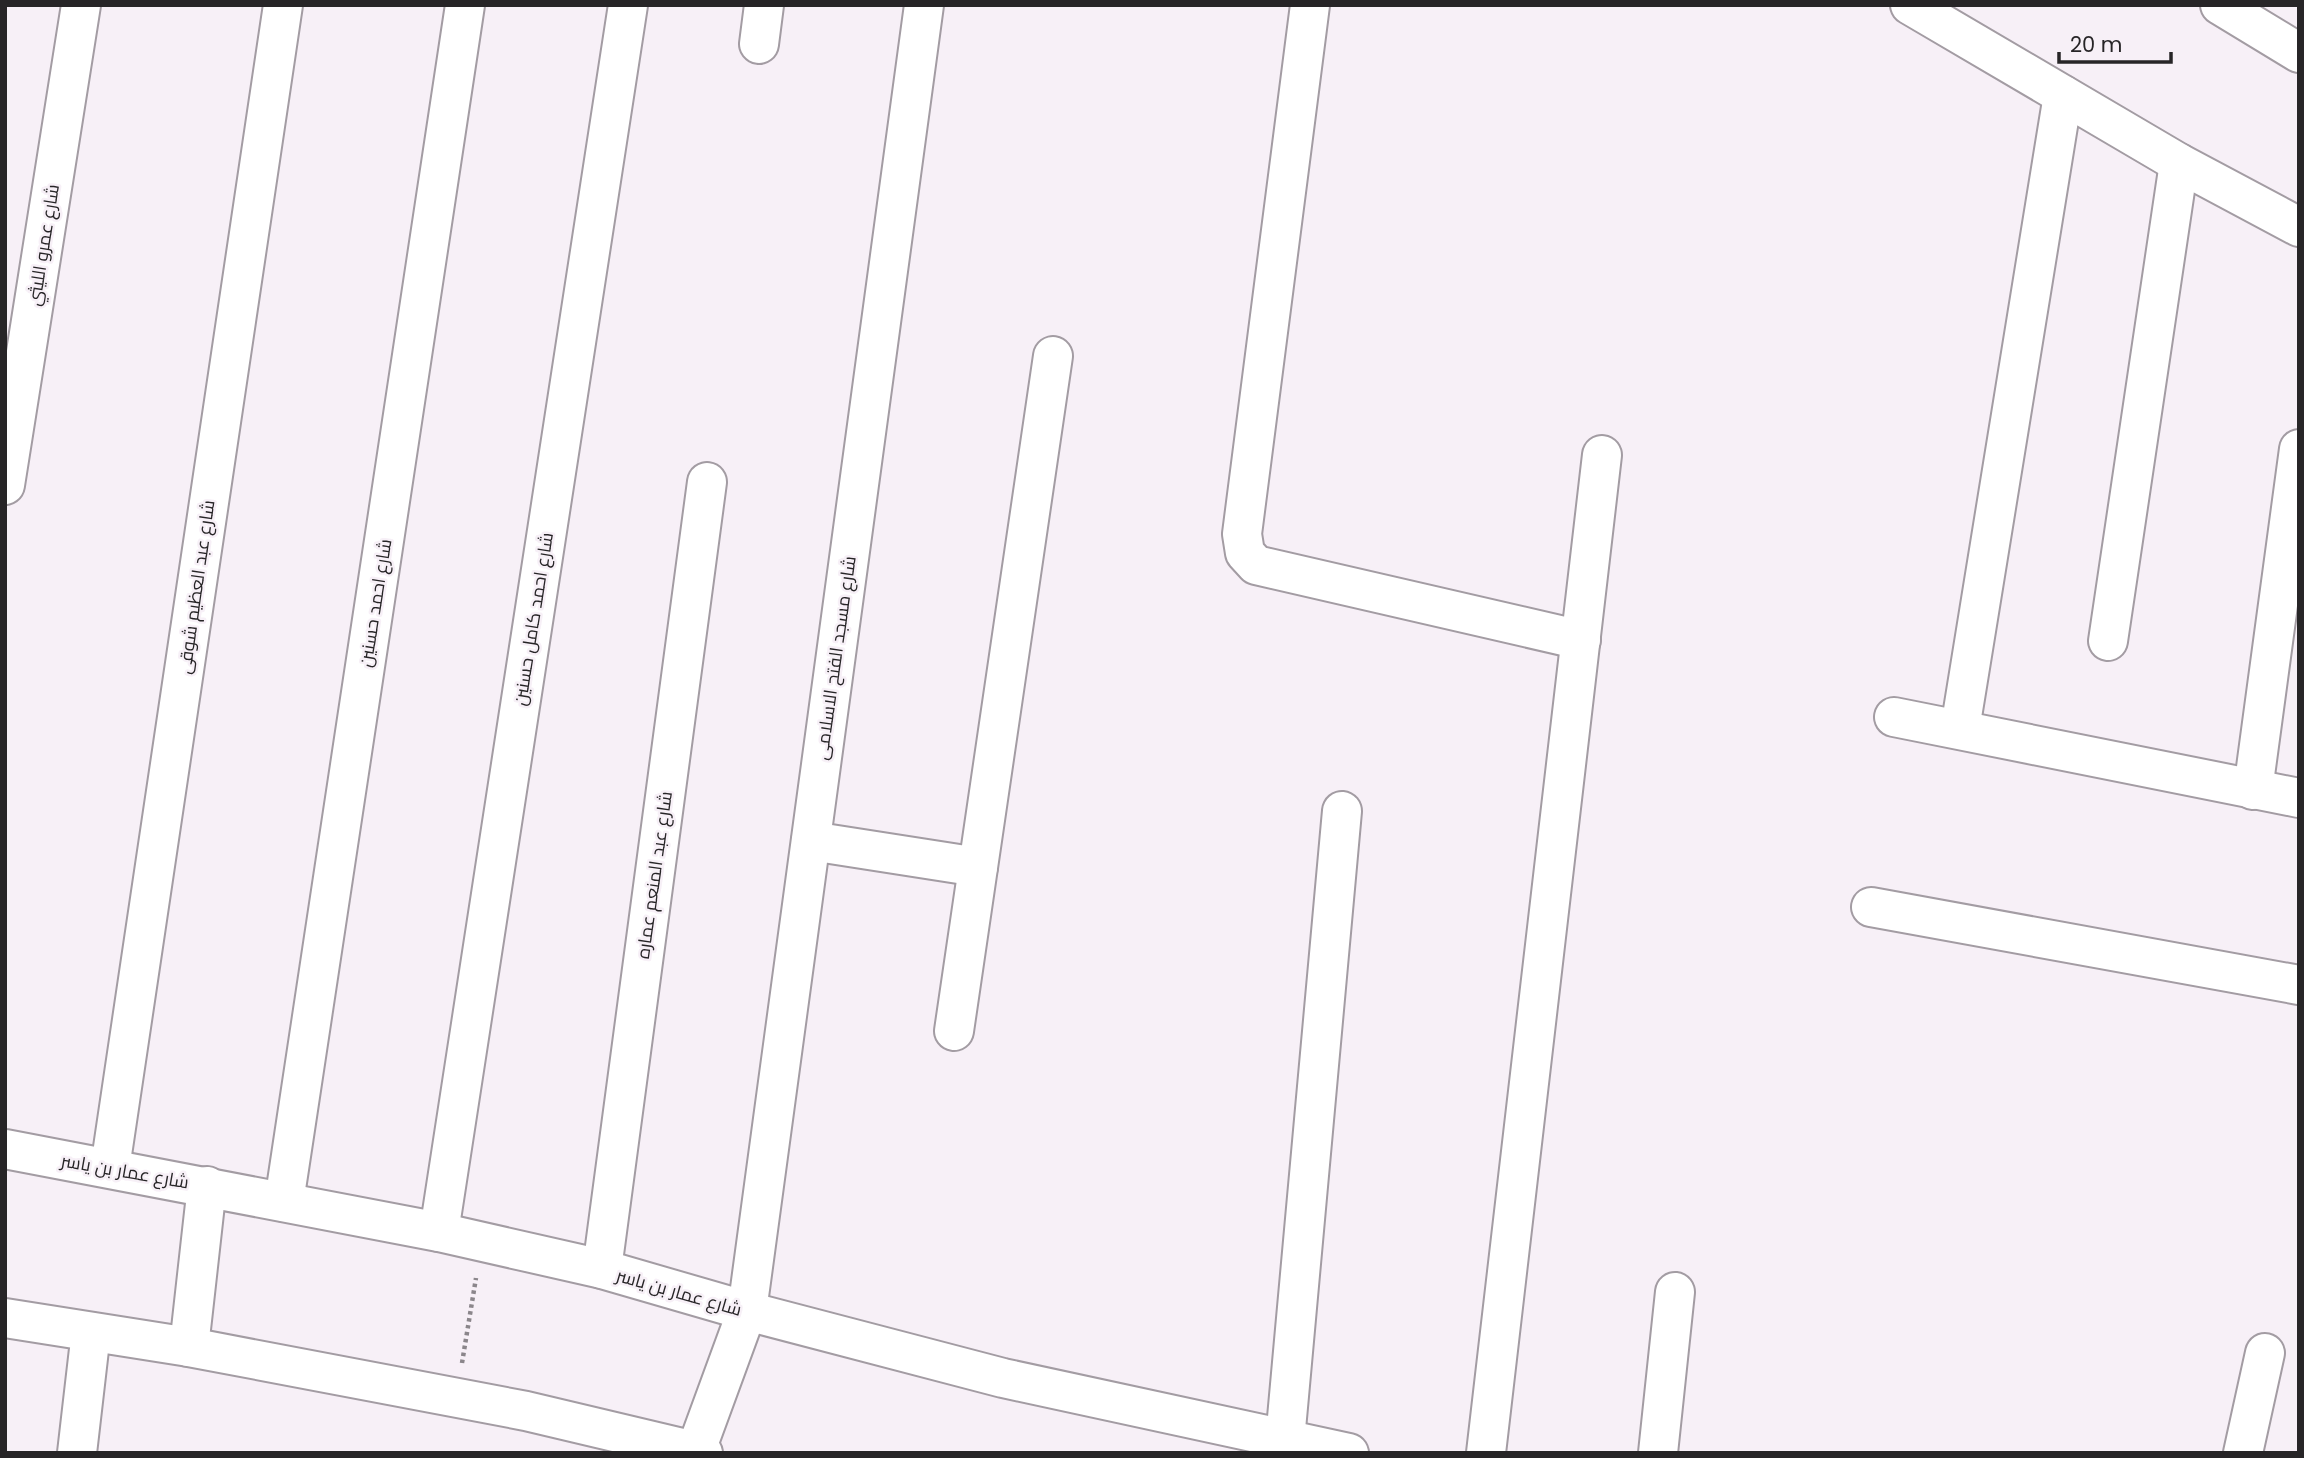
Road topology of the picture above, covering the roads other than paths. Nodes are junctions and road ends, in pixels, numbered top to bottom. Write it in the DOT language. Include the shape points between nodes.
graph roads {
  1 [pos="81,5"];
  2 [pos="283,5"];
  3 [pos="466,5"];
  4 [pos="628,5"];
  5 [pos="764,5"];
  6 [pos="924,5"];
  7 [pos="1310,5"];
  8 [pos="1910,5"];
  9 [pos="2220,5"];
  10 [pos="759,44"];
  11 [pos="2299,53"];
  12 [pos="2063,95"];
  13 [pos="2179,163"];
  14 [pos="2299,228"];
  15 [pos="1053,356"];
  16 [pos="2299,449"];
  17 [pos="1602,455"];
  18 [pos="707,482"];
  19 [pos="5,485"];
  20 [pos="1581,640"];
  21 [pos="2108,642"];
  22 [pos="1894,718"];
  23 [pos="1960,729"];
  24 [pos="2253,790"];
  25 [pos="2299,799"];
  26 [pos="1342,811"];
  27 [pos="811,841"];
  28 [pos="978,867"];
  29 [pos="1871,906"];
  30 [pos="2299,985"];
  31 [pos="954,1031"];
  32 [pos="5,1149"];
  33 [pos="110,1168"];
  34 [pos="207,1186"];
  35 [pos="284,1202"];
  36 [pos="439,1232"];
  37 [pos="602,1269"];
  38 [pos="1675,1292"];
  39 [pos="747,1311"];
  40 [pos="5,1318"];
  41 [pos="91,1332"];
  42 [pos="189,1347"];
  43 [pos="2265,1353"];
  44 [pos="1285,1440"];
  45 [pos="698,1452"];
  46 [pos="77,1453"];
  47 [pos="1349,1453"];
  48 [pos="1486,1453"];
  49 [pos="1658,1453"];
  50 [pos="2243,1453"];
  1 -- 19 [label="street, شارع عمرو الليثي"];
  2 -- 33 [label="street, شارع عبد العظيم شوقى"];
  3 -- 35 [label="street, شارع احمد حسنين"];
  4 -- 36 [label="street, شارع احمد كامل حسنين"];
  5 -- 10 [label="street"];
  6 -- 27 [label="street, شارع مسجد الفتح الاسلامى"];
  7 -- 20 [label="street" via="1242,534 1245,553 1256,565"];
  8 -- 12 [label="street"];
  9 -- 11 [label="street"];
  12 -- 13 [label="street"];
  12 -- 23 [label="street"];
  13 -- 14 [label="street"];
  13 -- 21 [label="street"];
  15 -- 28 [label="street"];
  16 -- 24 [label="street"];
  17 -- 20 [label="street"];
  18 -- 37 [label="street, شارع عبد المنعم عماره"];
  20 -- 48 [label="street"];
  22 -- 23 [label="street"];
  23 -- 24 [label="street"];
  24 -- 25 [label="street"];
  26 -- 44 [label="street"];
  27 -- 28 [label="street"];
  27 -- 39 [label="street, شارع مسجد الفتح الاسلامى"];
  28 -- 31 [label="street"];
  29 -- 30 [label="street"];
  32 -- 33 [label="street, شارع عمار بن ياسر"];
  33 -- 34 [label="street, شارع عمار بن ياسر"];
  34 -- 35 [label="street, شارع عمار بن ياسر"];
  34 -- 42 [label="street"];
  35 -- 36 [label="street, شارع عمار بن ياسر"];
  36 -- 37 [label="street, شارع عمار بن ياسر"];
  37 -- 39 [label="street, شارع عمار بن ياسر"];
  38 -- 49 [label="street"];
  39 -- 44 [label="street, شارع عمار بن ياسر" via="1003,1378"];
  39 -- 45 [label="street, شارع مسجد الفتح الاسلامى"];
  40 -- 41 [label="street"];
  41 -- 42 [label="street"];
  41 -- 46 [label="street"];
  42 -- 45 [label="street" via="526,1411"];
  43 -- 50 [label="street"];
  44 -- 47 [label="street, شارع عمار بن ياسر"];
}
